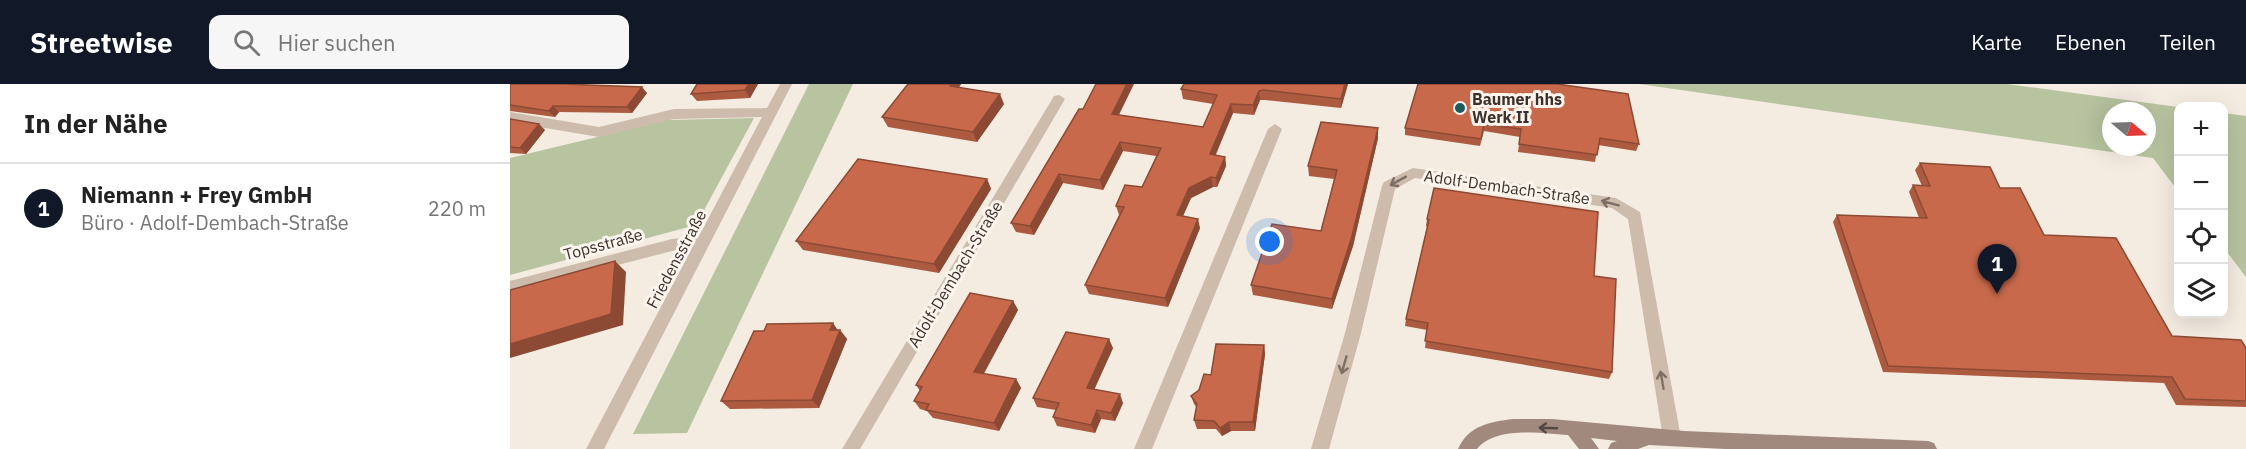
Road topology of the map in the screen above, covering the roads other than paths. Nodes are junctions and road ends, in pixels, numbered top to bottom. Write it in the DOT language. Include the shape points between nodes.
graph roads {
  1 [pos="786,84"];
  2 [pos="1059,99"];
  3 [pos="772,112"];
  4 [pos="510,117"];
  5 [pos="1275,129"];
  6 [pos="706,241"];
  7 [pos="510,287"];
  8 [pos="1573,429"];
  9 [pos="1648,436"];
  10 [pos="1672,438"];
  11 [pos="1470,445"];
  12 [pos="595,449"];
  13 [pos="851,449"];
  14 [pos="1143,449"];
  15 [pos="1320,449"];
  16 [pos="1590,449"];
  17 [pos="1617,449"];
  18 [pos="1928,449"];
  1 -- 3 [label="street, Friedensstraße"];
  2 -- 13 [label="street, Adolf-Dembach-Straße"];
  3 -- 4 [label="street" via="674,114 599,132"];
  3 -- 6 [label="street, Friedensstraße"];
  5 -- 14 [label="street"];
  6 -- 7 [label="street, Topsstraße" via="672,245"];
  6 -- 12 [label="street, Friedensstraße"];
  8 -- 9 [label="main road"];
  8 -- 11 [label="main road, one-way" via="1511,426 1492,429"];
  8 -- 16 [label="main road"];
  9 -- 10 [label="main road"];
  9 -- 17 [label="main road"];
  10 -- 15 [label="street, Adolf-Dembach-Straße, one-way" via="1635,216 1616,203 1413,173 1389,186"];
  10 -- 18 [label="main road"];
}
